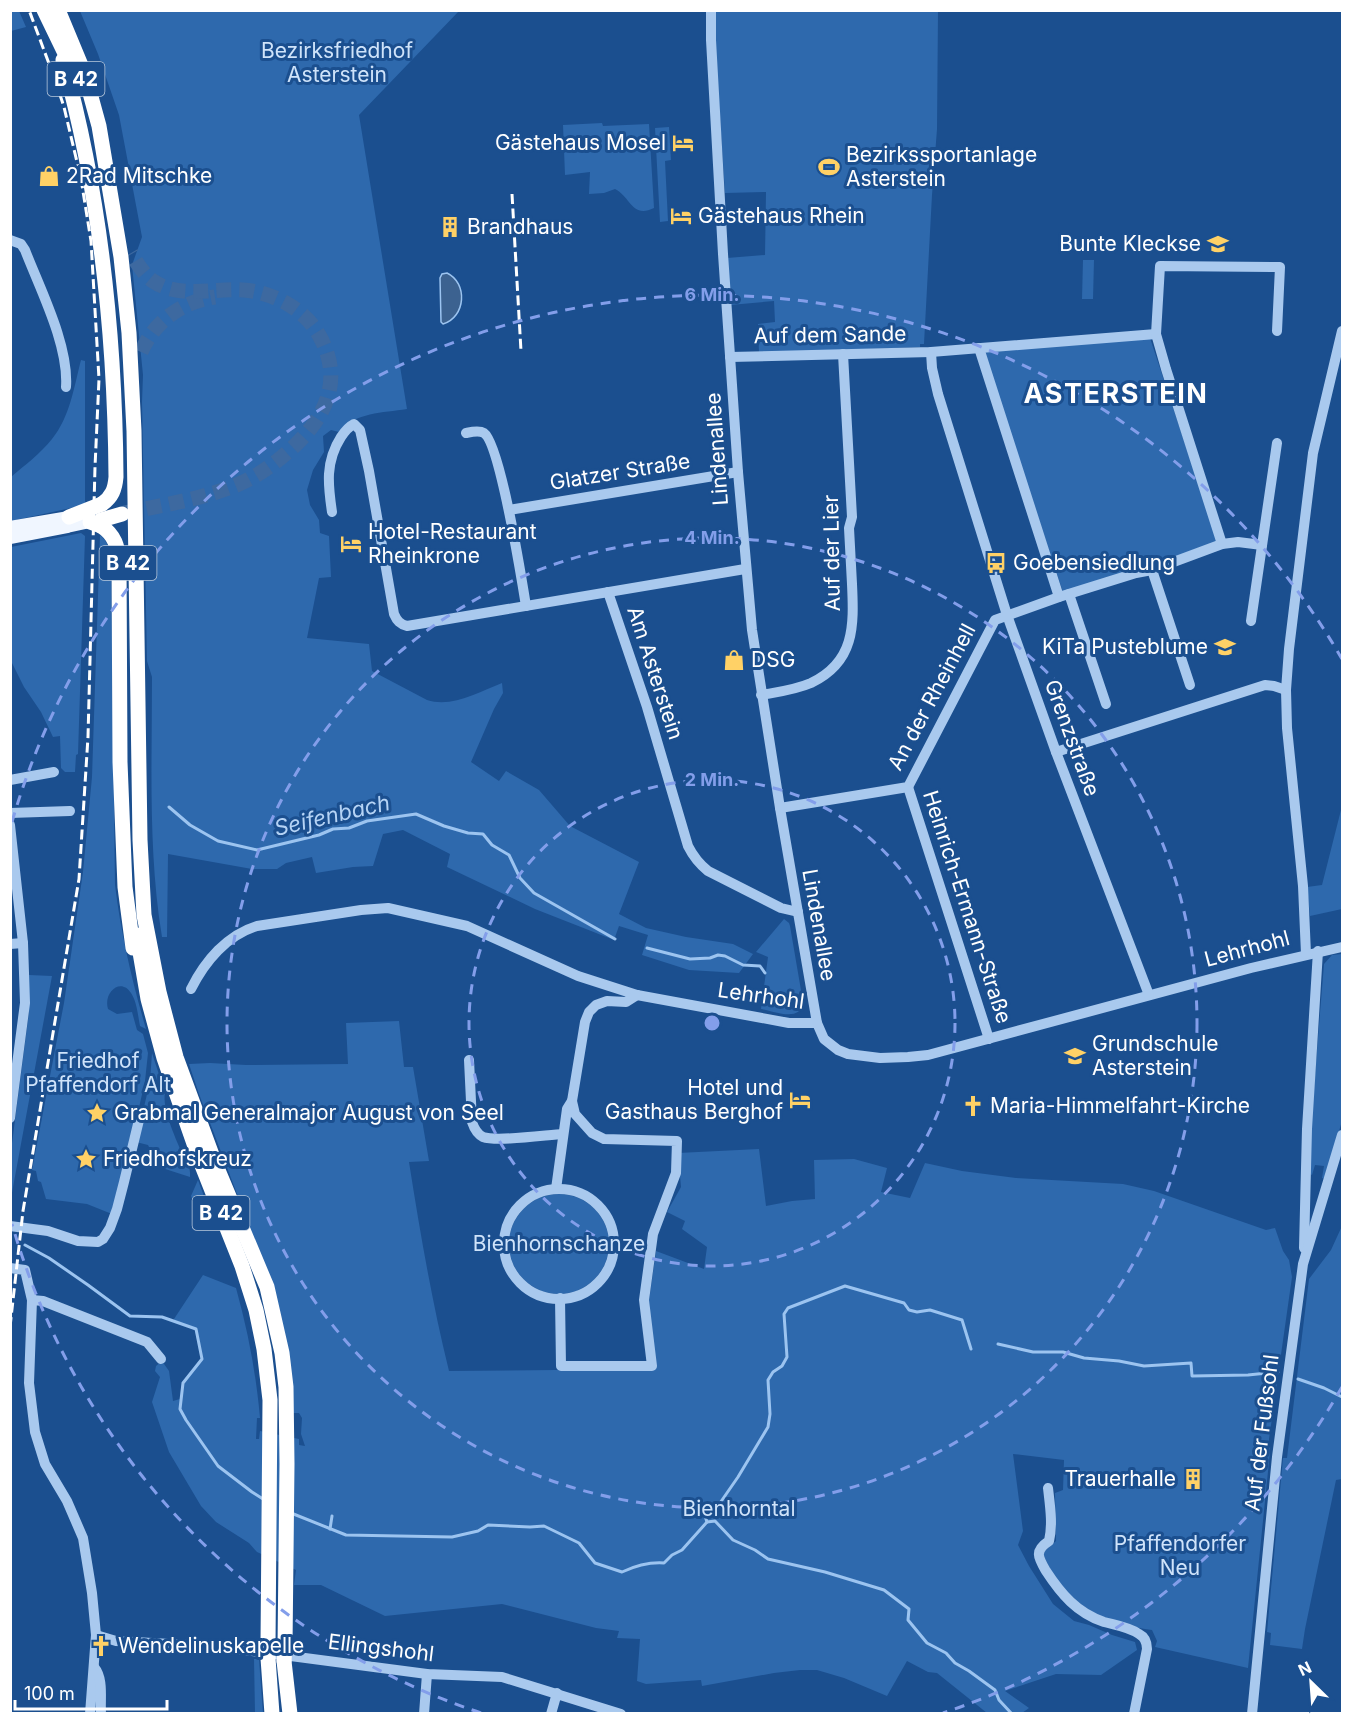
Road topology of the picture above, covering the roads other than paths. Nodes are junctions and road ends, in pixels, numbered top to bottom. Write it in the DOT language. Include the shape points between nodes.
graph roads {
  1 [pos="45,10"];
  2 [pos="58,10"];
  3 [pos="711,10"];
  4 [pos="55,32"];
  5 [pos="112,197"];
  6 [pos="10,240"];
  7 [pos="131,253"];
  8 [pos="1277,331"];
  9 [pos="1342,331"];
  10 [pos="1156,333"];
  11 [pos="978,348"];
  12 [pos="141,352"];
  13 [pos="931,352"];
  14 [pos="843,354"];
  15 [pos="730,357"];
  16 [pos="132,386"];
  17 [pos="66,387"];
  18 [pos="466,433"];
  19 [pos="1277,443"];
  20 [pos="738,472"];
  21 [pos="121,510"];
  22 [pos="509,510"];
  23 [pos="332,512"];
  24 [pos="99,516"];
  25 [pos="69,517"];
  26 [pos="10,527"];
  27 [pos="10,538"];
  28 [pos="1222,544"];
  29 [pos="1262,545"];
  30 [pos="746,569"];
  31 [pos="1152,570"];
  32 [pos="609,592"];
  33 [pos="1064,596"];
  34 [pos="526,606"];
  35 [pos="1007,615"];
  36 [pos="1251,621"];
  37 [pos="1190,685"];
  38 [pos="1286,690"];
  39 [pos="761,696"];
  40 [pos="1106,704"];
  41 [pos="1056,753"];
  42 [pos="54,771"];
  43 [pos="10,780"];
  44 [pos="908,787"];
  45 [pos="780,808"];
  46 [pos="70,811"];
  47 [pos="10,813"];
  48 [pos="10,825"];
  49 [pos="798,912"];
  50 [pos="23,943"];
  51 [pos="10,944"];
  52 [pos="1342,947"];
  53 [pos="1318,951"];
  54 [pos="1306,954"];
  55 [pos="191,989"];
  56 [pos="637,995"];
  57 [pos="1149,995"];
  58 [pos="148,999"];
  59 [pos="817,1023"];
  60 [pos="988,1039"];
  61 [pos="15,1054"];
  62 [pos="469,1060"];
  63 [pos="572,1101"];
  64 [pos="10,1118"];
  65 [pos="139,1120"];
  66 [pos="563,1134"];
  67 [pos="1342,1135"];
  68 [pos="199,1158"];
  69 [pos="194,1174"];
  70 [pos="556,1189"];
  71 [pos="10,1226"];
  72 [pos="1303,1264"];
  73 [pos="10,1268"];
  74 [pos="560,1298"];
  75 [pos="32,1300"];
  76 [pos="161,1359"];
  77 [pos="1048,1488"];
  78 [pos="96,1635"];
  79 [pos="93,1667"];
  80 [pos="427,1674"];
  81 [pos="557,1693"];
  82 [pos="90,1713"];
  83 [pos="101,1713"];
  84 [pos="272,1713"];
  85 [pos="290,1713"];
  86 [pos="424,1713"];
  87 [pos="550,1713"];
  88 [pos="621,1713"];
  89 [pos="1134,1713"];
  90 [pos="1252,1713"];
  1 -- 4 [label="highway, B 42"];
  2 -- 5 [label="highway, B 42" via="92,100"];
  3 -- 15 [label="street, Lindenallee"];
  4 -- 24 [label="highway" via="88,165 108,302 116,477 114,491"];
  4 -- 58 [label="highway, B 42" via="77,82 92,137 106,211 121,346 126,423 132,852 138,941"];
  5 -- 7 [label="highway"];
  5 -- 16 [label="highway, B 42" via="125,291"];
  6 -- 17 [label="street" via="25,250 45,301 61,347"];
  8 -- 10 [label="street" via="1280,267 1160,266"];
  9 -- 38 [label="street" via="1313,453"];
  10 -- 11 [label="street"];
  10 -- 28 [label="street"];
  11 -- 13 [label="street"];
  11 -- 33 [label="street"];
  12 -- 16 [label="highway"];
  13 -- 14 [label="street, Auf dem Sande"];
  13 -- 35 [label="street, Grenzstraße" via="938,394"];
  14 -- 15 [label="street, Auf dem Sande"];
  14 -- 39 [label="street, Auf der Lier" via="852,517 851,638 841,658 818,679"];
  15 -- 20 [label="street, Lindenallee"];
  16 -- 85 [label="highway, B 42" via="140,840 146,927 176,1057 214,1163 267,1287 282,1353 287,1437 285,1654"];
  18 -- 22 [label="street" via="480,431 489,440"];
  19 -- 29 [label="street"];
  20 -- 22 [label="street, Glatzer Straße"];
  20 -- 30 [label="street, Lindenallee"];
  21 -- 24 [label="highway"];
  22 -- 34 [label="street"];
  23 -- 34 [label="street" via="328,472 332,456 345,431 354,424 362,441 397,620 407,626"];
  24 -- 25 [label="highway, bridge"];
  24 -- 27 [label="main road, bridge"];
  24 -- 58 [label="highway" via="113,536 119,555 125,887 135,962"];
  25 -- 26 [label="main road"];
  28 -- 29 [label="street"];
  28 -- 31 [label="street"];
  29 -- 36 [label="street"];
  30 -- 32 [label="street"];
  30 -- 39 [label="street, Lindenallee"];
  31 -- 33 [label="street"];
  31 -- 37 [label="street"];
  32 -- 34 [label="street"];
  32 -- 49 [label="street, Am Asterstein" via="692,856 708,871 780,908"];
  33 -- 35 [label="street"];
  33 -- 40 [label="street"];
  35 -- 41 [label="street, Grenzstraße"];
  35 -- 44 [label="street, An der Rheinhell" via="995,620"];
  38 -- 41 [label="street" via="1265,685"];
  38 -- 54 [label="street"];
  39 -- 45 [label="street, Lindenallee"];
  41 -- 57 [label="street, Grenzstraße"];
  42 -- 43 [label="street"];
  44 -- 45 [label="street, An der Rheinhell"];
  44 -- 60 [label="street, Heinrich-Ermann-Straße"];
  45 -- 49 [label="street, Lindenallee"];
  46 -- 47 [label="street"];
  48 -- 50 [label="street"];
  49 -- 59 [label="street, Lindenallee"];
  50 -- 51 [label="street"];
  50 -- 61 [label="street" via="25,1003"];
  52 -- 53 [label="street, Lehrhohl"];
  53 -- 54 [label="street, Lehrhohl"];
  53 -- 72 [label="street, Auf der Fußsohl"];
  54 -- 57 [label="street, Lehrhohl"];
  55 -- 56 [label="street, Lehrhohl" via="203,968 242,931 388,908 467,926 578,976"];
  56 -- 59 [label="street, Lehrhohl" via="789,1023"];
  56 -- 63 [label="street" via="626,1002 607,1001 588,1012"];
  57 -- 60 [label="street, Lehrhohl"];
  58 -- 68 [label="highway, B 42"];
  59 -- 60 [label="street, Lehrhohl" via="831,1045 848,1054 869,1058 918,1056"];
  61 -- 64 [label="street"];
  62 -- 66 [label="street" via="472,1122 481,1136 493,1139"];
  63 -- 66 [label="street"];
  63 -- 74 [label="street" via="575,1113 592,1134 603,1139 677,1141 676,1173 653,1234 644,1300 652,1366 561,1366"];
  65 -- 71 [label="street" via="117,1209 103,1239 78,1241"];
  66 -- 70 [label="street"];
  67 -- 72 [label="street, Auf der Fußsohl"];
  68 -- 69 [label="highway"];
  68 -- 84 [label="highway, B 42" via="226,1239 251,1294 264,1349 270,1400 268,1651"];
  70 -- 74 [label="street" via="534,1195 518,1208 508,1225 505,1247 510,1267 524,1285 541,1295"];
  70 -- 74 [label="street" via="578,1192 595,1202 607,1217 614,1241 611,1260 600,1280 585,1292"];
  72 -- 90 [label="street, Auf der Fußsohl" via="1277,1457"];
  73 -- 75 [label="street" via="25,1270"];
  75 -- 76 [label="street" via="63,1308 147,1342"];
  75 -- 78 [label="street" via="29,1383 33,1420 41,1453 83,1538"];
  77 -- 89 [label="street" via="1050,1536 1038,1555 1054,1584 1071,1603 1092,1617 1134,1631 1146,1641 1148,1649"];
  78 -- 79 [label="street"];
  78 -- 80 [label="street, Ellingshohl" via="116,1641 189,1645"];
  79 -- 82 [label="street"];
  79 -- 83 [label="street" via="100,1680"];
  80 -- 81 [label="street, Ellingshohl" via="502,1677"];
  80 -- 86 [label="street"];
  81 -- 87 [label="street"];
  81 -- 88 [label="street, Ellingshohl"];
}
